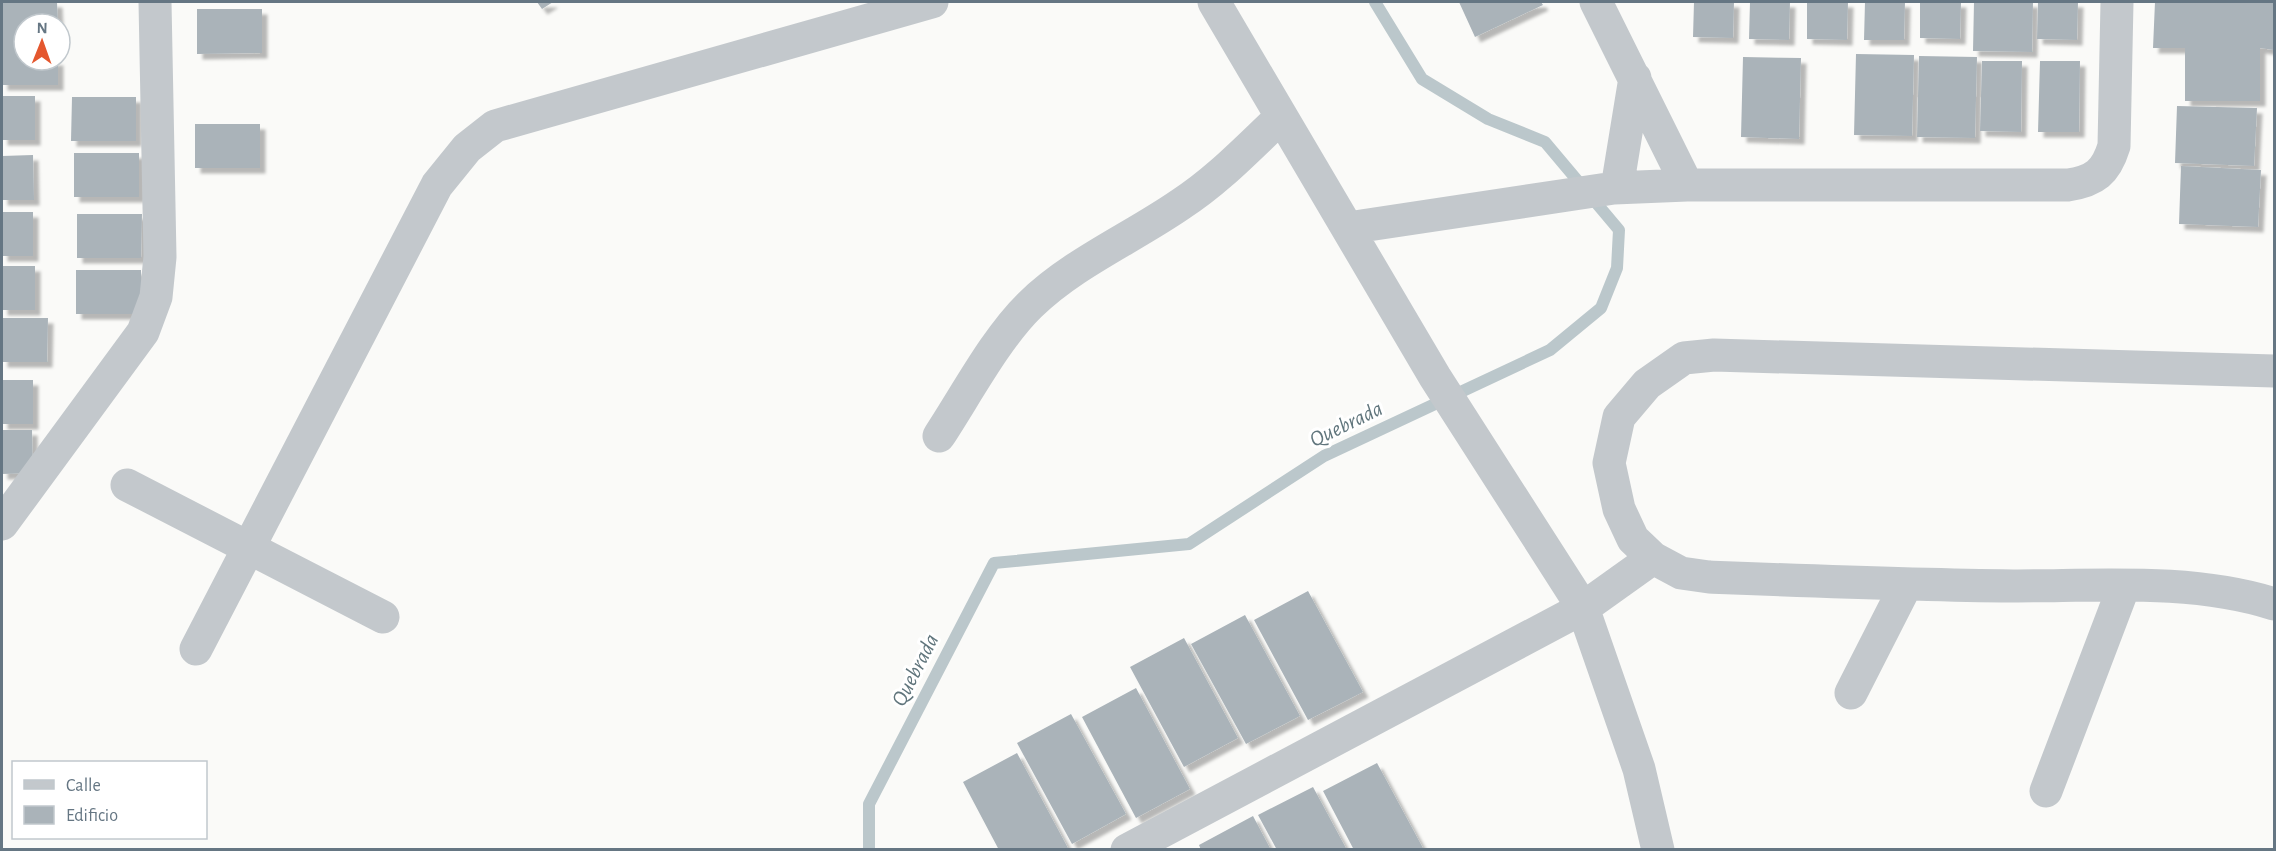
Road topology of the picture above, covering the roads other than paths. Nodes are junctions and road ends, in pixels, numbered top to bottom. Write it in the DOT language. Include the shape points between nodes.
graph roads {
  1 [pos="155,2"];
  2 [pos="932,2"];
  3 [pos="1214,2"];
  4 [pos="1596,2"];
  5 [pos="2117,2"];
  6 [pos="1635,78"];
  7 [pos="1280,118"];
  8 [pos="1687,185"];
  9 [pos="1615,188"];
  10 [pos="1348,228"];
  11 [pos="2274,371"];
  12 [pos="939,436"];
  13 [pos="127,484"];
  14 [pos="2,524"];
  15 [pos="249,548"];
  16 [pos="1653,558"];
  17 [pos="1906,585"];
  18 [pos="2124,586"];
  19 [pos="2274,604"];
  20 [pos="1583,608"];
  21 [pos="383,617"];
  22 [pos="196,649"];
  23 [pos="1851,693"];
  24 [pos="2046,791"];
  25 [pos="1127,849"];
  26 [pos="1658,849"];
  1 -- 14 [label="street" via="160,257 156,297 143,332"];
  2 -- 15 [label="street" via="495,126 467,148 437,185"];
  3 -- 7 [label="street"];
  4 -- 6 [label="street"];
  5 -- 8 [label="street" via="2114,146 2109,163 2099,175 2085,182"];
  6 -- 8 [label="street"];
  6 -- 9 [label="street"];
  7 -- 10 [label="street"];
  7 -- 12 [label="street" via="1215,180 1060,281 1030,305"];
  8 -- 9 [label="street"];
  9 -- 10 [label="street"];
  10 -- 20 [label="street" via="1464,425"];
  11 -- 16 [label="street" via="1714,355 1684,358 1647,384 1619,417 1608,463 1619,509 1633,539"];
  13 -- 15 [label="street"];
  15 -- 21 [label="street"];
  15 -- 22 [label="street"];
  16 -- 17 [label="street" via="1681,573 1709,577"];
  16 -- 20 [label="street"];
  17 -- 18 [label="street"];
  17 -- 23 [label="street"];
  18 -- 19 [label="street" via="2244,594"];
  18 -- 24 [label="street"];
  20 -- 25 [label="street"];
  20 -- 26 [label="street" via="1639,769"];
}
